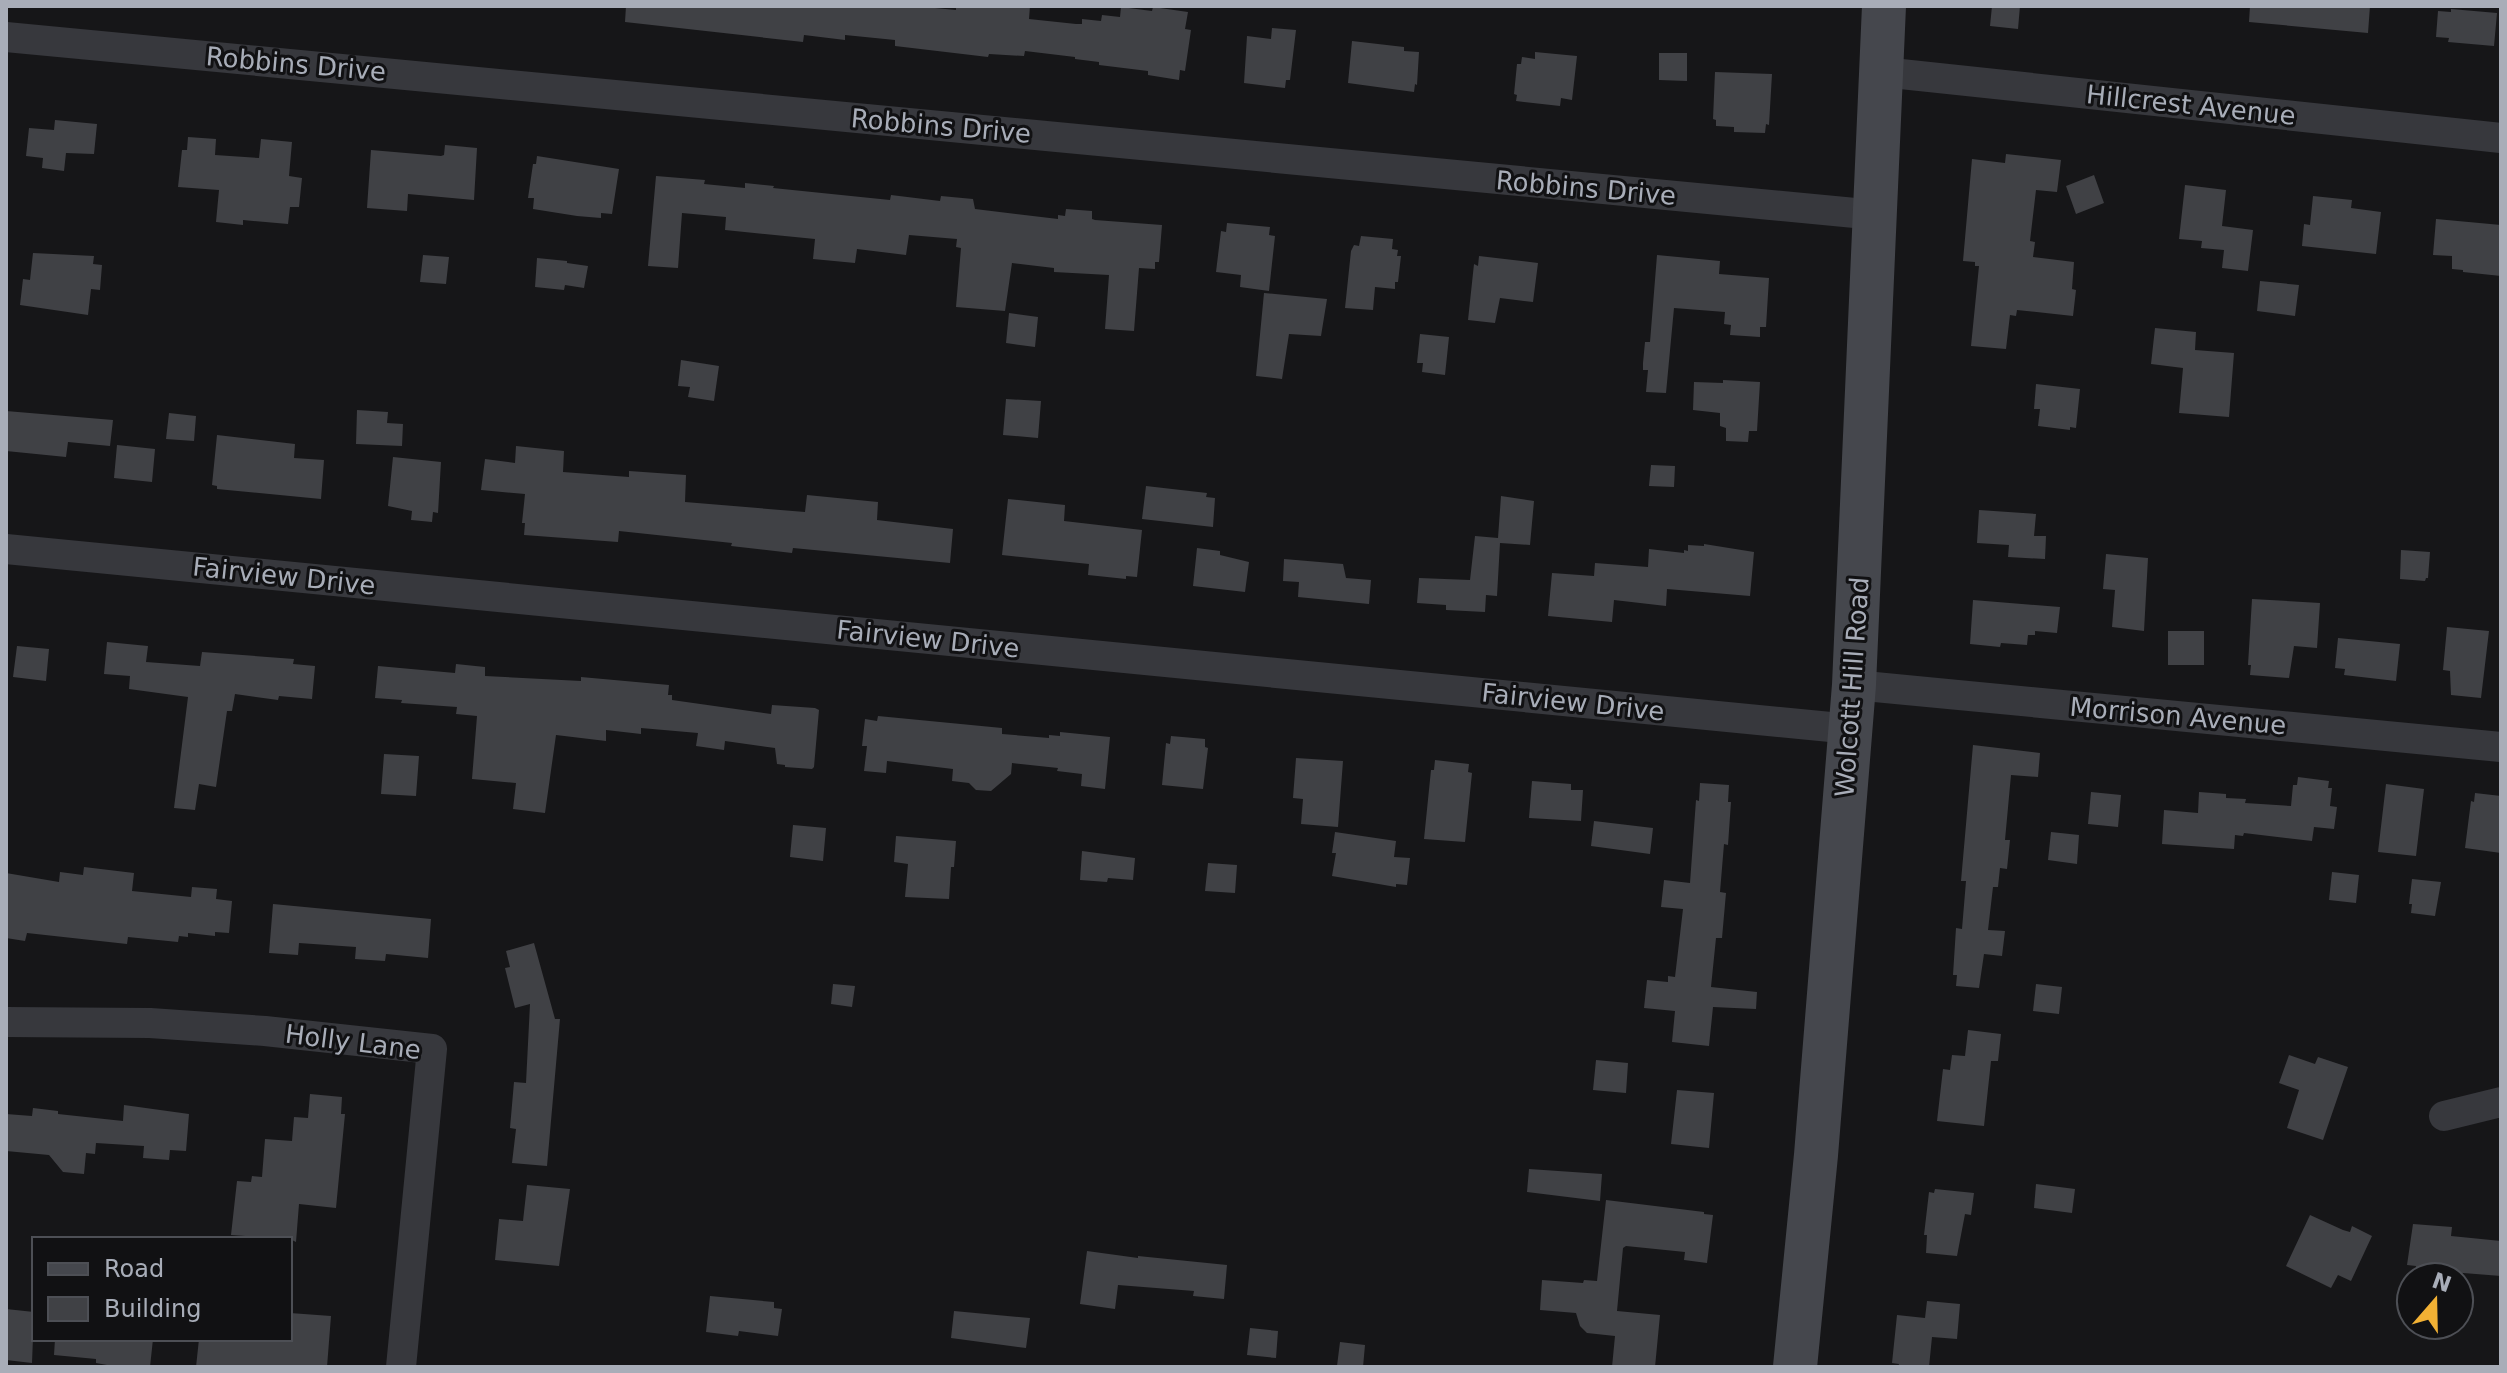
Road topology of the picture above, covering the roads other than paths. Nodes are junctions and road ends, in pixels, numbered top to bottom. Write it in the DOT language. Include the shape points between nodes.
graph roads {
  1 [pos="1884,6"];
  2 [pos="6,37"];
  3 [pos="1882,72"];
  4 [pos="2501,138"];
  5 [pos="1876,215"];
  6 [pos="6,549"];
  7 [pos="1854,685"];
  8 [pos="1851,729"];
  9 [pos="2501,747"];
  10 [pos="6,1022"];
  11 [pos="2501,1102"];
  12 [pos="2444,1116"];
  13 [pos="401,1367"];
  14 [pos="1795,1367"];
  1 -- 3 [label="street, Wolcott Hill Road"];
  2 -- 5 [label="street, Robbins Drive"];
  3 -- 4 [label="street, Hillcrest Avenue"];
  3 -- 5 [label="street, Wolcott Hill Road"];
  5 -- 7 [label="street, Wolcott Hill Road"];
  6 -- 8 [label="street, Fairview Drive"];
  7 -- 8 [label="street, Wolcott Hill Road"];
  7 -- 9 [label="street, Morrison Avenue"];
  8 -- 14 [label="street, Wolcott Hill Road"];
  10 -- 13 [label="street, Holly Lane" via="150,1023 432,1049"];
  11 -- 12 [label="street"];
}
